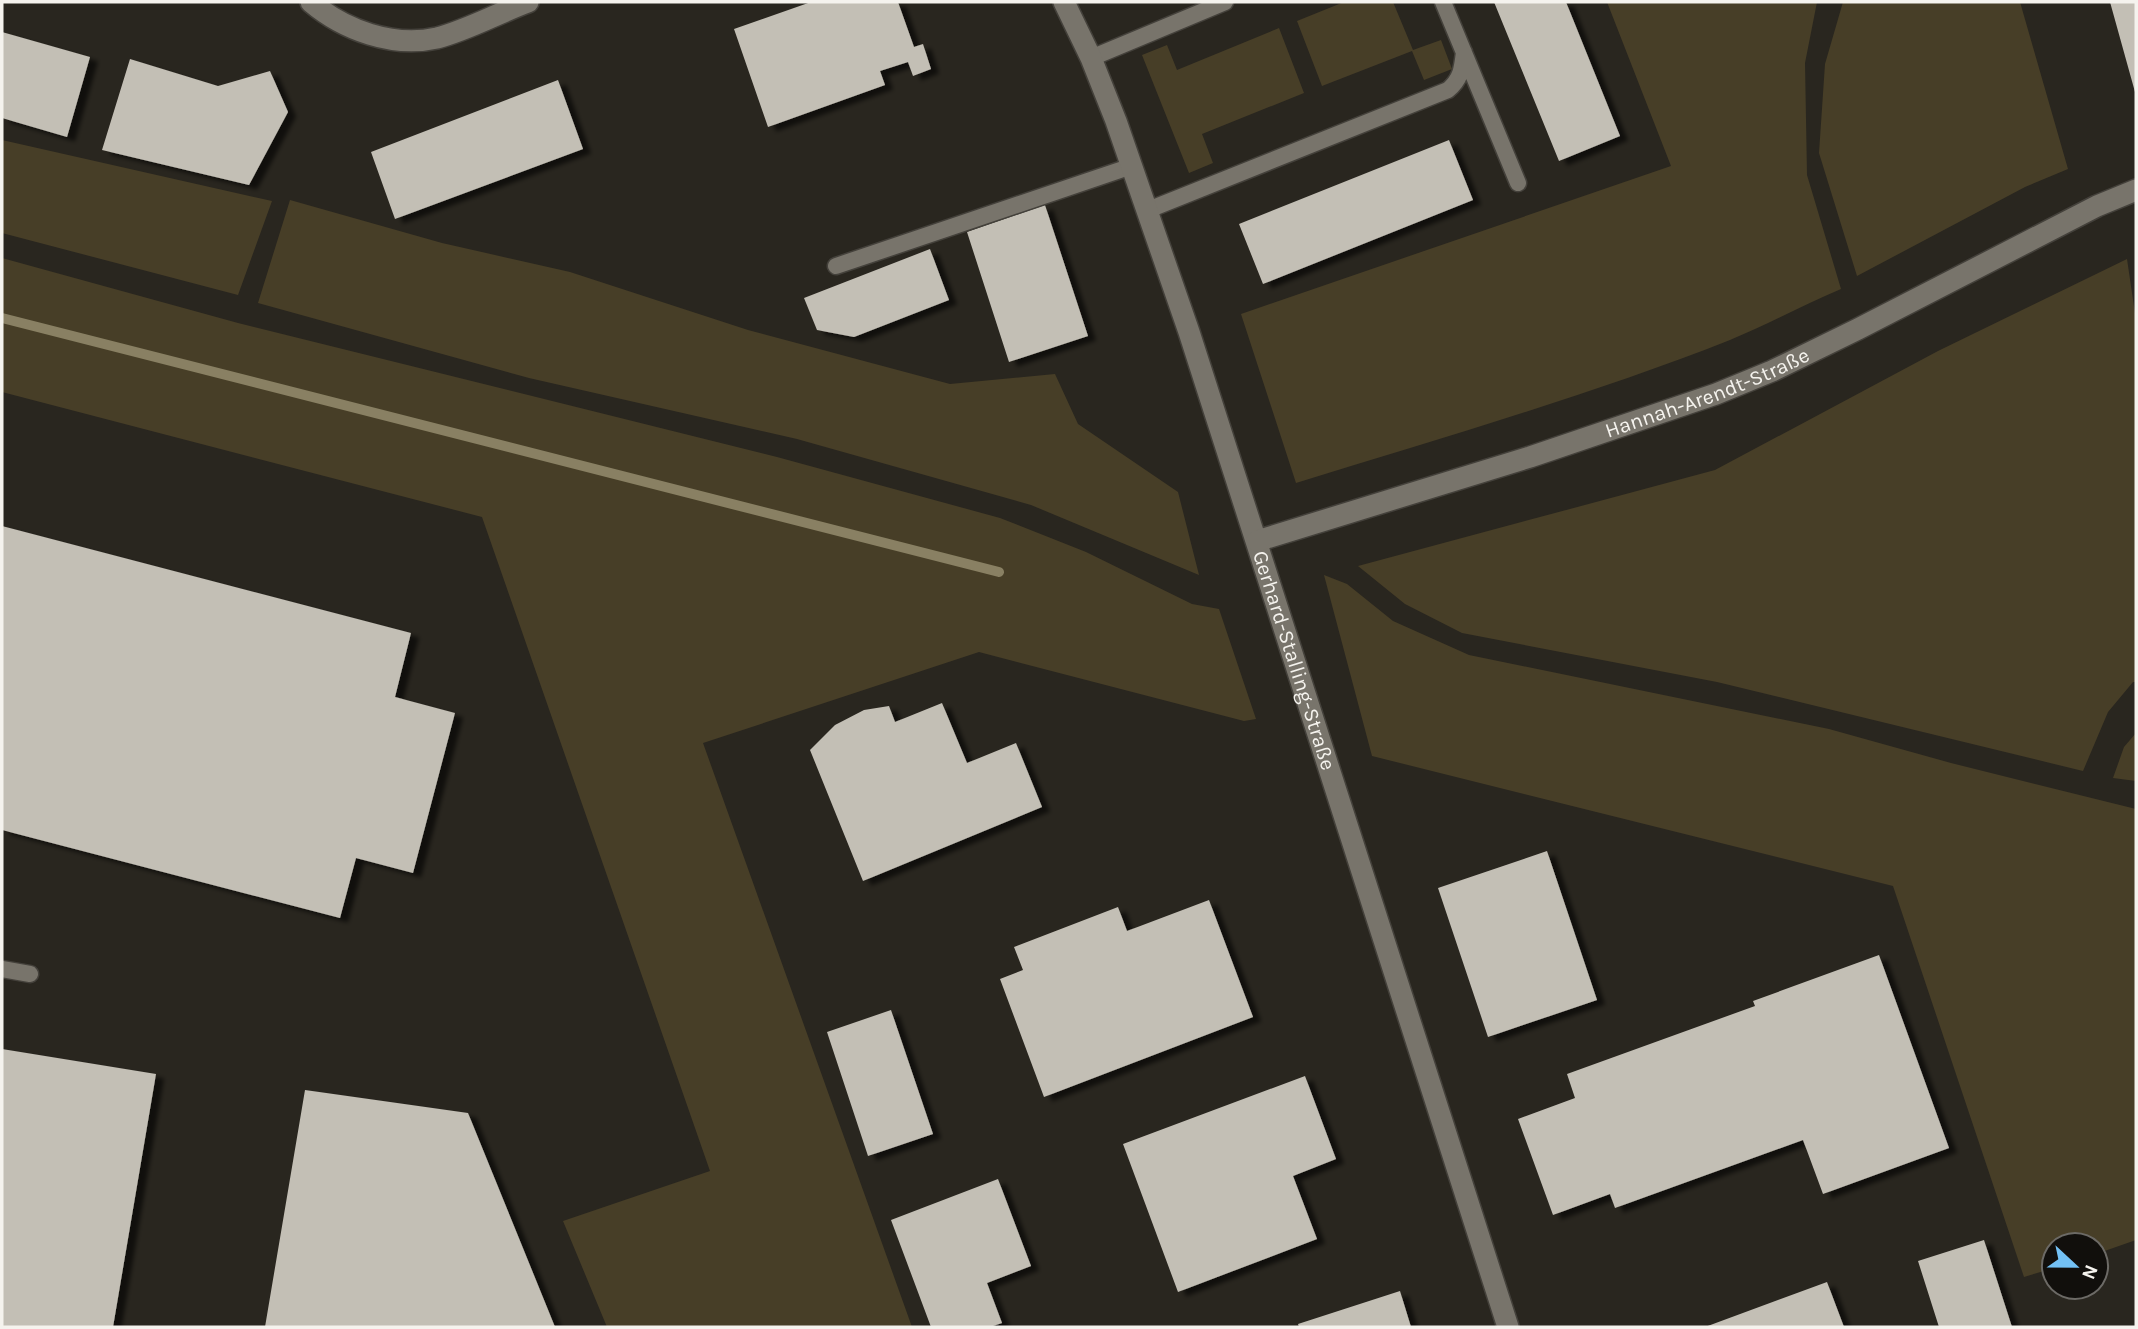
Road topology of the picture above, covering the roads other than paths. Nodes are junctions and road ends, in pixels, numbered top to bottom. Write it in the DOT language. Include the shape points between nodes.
graph roads {
  1 [pos="311,2"];
  2 [pos="528,2"];
  3 [pos="1064,2"];
  4 [pos="1225,2"];
  5 [pos="1443,2"];
  6 [pos="1464,52"];
  7 [pos="1091,58"];
  8 [pos="1132,166"];
  9 [pos="1518,183"];
  10 [pos="2136,190"];
  11 [pos="1148,210"];
  12 [pos="836,266"];
  13 [pos="1257,541"];
  14 [pos="2,969"];
  15 [pos="30,974"];
  16 [pos="1508,1327"];
  1 -- 2 [label="street" via="353,29 388,39 419,41"];
  3 -- 7 [label="street, Gerhard-Stalling-Straße"];
  4 -- 7 [label="lane"];
  5 -- 6 [label="lane"];
  6 -- 9 [label="lane"];
  6 -- 11 [label="lane" via="1457,83 1447,90"];
  7 -- 8 [label="street, Gerhard-Stalling-Straße"];
  8 -- 11 [label="street, Gerhard-Stalling-Straße"];
  8 -- 12 [label="lane"];
  10 -- 13 [label="street, Hannah-Arendt-Straße" via="1716,394"];
  11 -- 13 [label="street, Gerhard-Stalling-Straße"];
  13 -- 16 [label="street, Gerhard-Stalling-Straße"];
  14 -- 15 [label="lane"];
}
